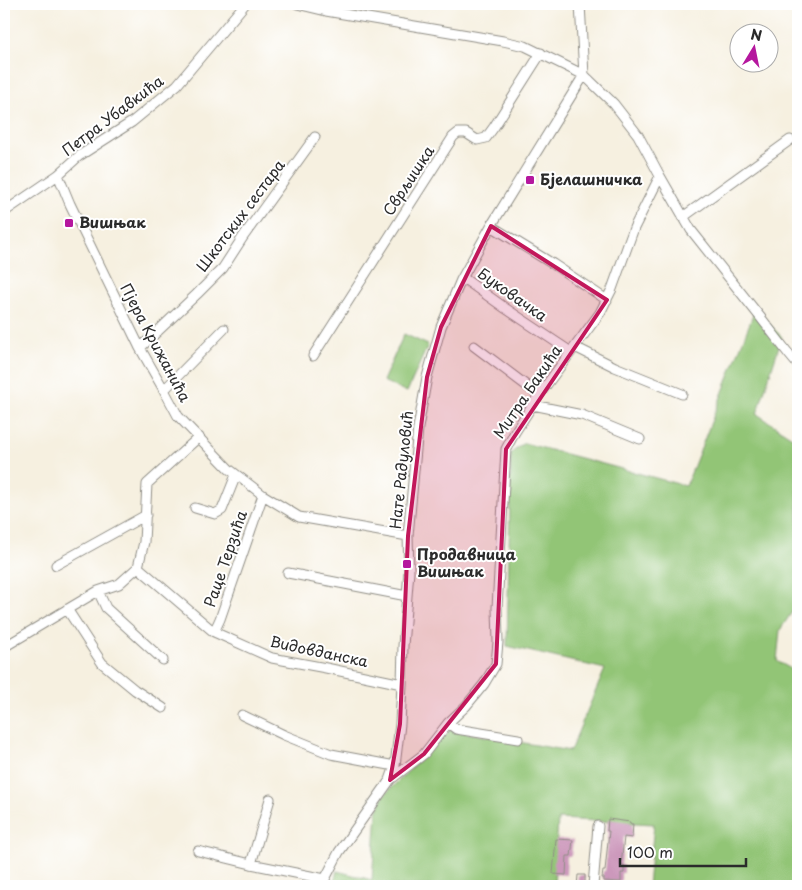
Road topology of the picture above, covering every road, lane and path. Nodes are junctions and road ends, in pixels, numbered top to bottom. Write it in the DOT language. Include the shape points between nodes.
graph roads {
  1 [pos="245,4"];
  2 [pos="297,4"];
  3 [pos="580,4"];
  4 [pos="328,7"];
  5 [pos="542,53"];
  6 [pos="584,75"];
  7 [pos="315,137"];
  8 [pos="790,140"];
  9 [pos="58,175"];
  10 [pos="660,176"];
  11 [pos="4,212"];
  12 [pos="684,216"];
  13 [pos="491,226"];
  14 [pos="463,278"];
  15 [pos="607,300"];
  16 [pos="224,329"];
  17 [pos="474,346"];
  18 [pos="140,348"];
  19 [pos="573,350"];
  20 [pos="313,356"];
  21 [pos="798,365"];
  22 [pos="164,390"];
  23 [pos="682,394"];
  24 [pos="539,395"];
  25 [pos="533,404"];
  26 [pos="199,438"];
  27 [pos="640,439"];
  28 [pos="236,474"];
  29 [pos="263,495"];
  30 [pos="195,508"];
  31 [pos="146,515"];
  32 [pos="408,536"];
  33 [pos="56,565"];
  34 [pos="138,566"];
  35 [pos="288,573"];
  36 [pos="98,591"];
  37 [pos="406,596"];
  38 [pos="67,609"];
  39 [pos="214,632"];
  40 [pos="4,647"];
  41 [pos="163,660"];
  42 [pos="402,684"];
  43 [pos="162,708"];
  44 [pos="242,716"];
  45 [pos="448,722"];
  46 [pos="518,740"];
  47 [pos="395,766"];
  48 [pos="390,780"];
  49 [pos="270,799"];
  50 [pos="598,826"];
  51 [pos="198,851"];
  52 [pos="251,864"];
  53 [pos="324,883"];
  54 [pos="593,886"];
  1 -- 9 [label="street, Петра Убавкића" via="177,85"];
  2 -- 4 [label="street"];
  3 -- 6 [label="street"];
  4 -- 5 [label="street" via="504,41"];
  5 -- 6 [label="street"];
  5 -- 20 [label="street, Сврљишка" via="486,138 477,140 458,132 453,138"];
  6 -- 10 [label="street" via="614,104 638,134"];
  6 -- 13 [label="street, Нате Радуловић"];
  7 -- 18 [label="street, Шкотских сестара" via="223,268"];
  8 -- 12 [label="street"];
  9 -- 11 [label="street, Петра Убавкића"];
  9 -- 18 [label="street, Пјера Крижанића"];
  10 -- 12 [label="street"];
  10 -- 15 [label="street, Митра Бакића" via="634,228"];
  12 -- 21 [label="street" via="691,230"];
  13 -- 14 [label="street, Нате Радуловић"];
  13 -- 15 [label="street"];
  14 -- 19 [label="street, Буковачка"];
  14 -- 32 [label="street, Нате Радуловић" via="441,327 427,377 418,428"];
  15 -- 19 [label="street, Митра Бакића"];
  16 -- 22 [label="street"];
  17 -- 24 [label="street"];
  18 -- 22 [label="street, Пјера Крижанића"];
  19 -- 23 [label="street, Буковачка"];
  19 -- 24 [label="street, Митра Бакића"];
  22 -- 26 [label="street, Пјера Крижанића" via="178,416"];
  24 -- 25 [label="street, Митра Бакића"];
  25 -- 27 [label="street" via="582,415"];
  25 -- 45 [label="street, Митра Бакића" via="506,449 496,664 466,706"];
  26 -- 28 [label="street, Пјера Крижанића"];
  26 -- 31 [label="street" via="147,484"];
  28 -- 29 [label="street, Пјера Крижанића"];
  28 -- 30 [label="street" via="222,510 215,514"];
  29 -- 32 [label="street, Пјера Крижанића" via="299,517"];
  29 -- 39 [label="street, Раце Терзића"];
  31 -- 33 [label="street"];
  31 -- 34 [label="street"];
  32 -- 37 [label="street, Нате Радуловић"];
  34 -- 36 [label="street" via="119,584"];
  34 -- 39 [label="street, Видовданска"];
  35 -- 37 [label="street"];
  36 -- 38 [label="street"];
  36 -- 41 [label="street" via="106,608"];
  37 -- 42 [label="street, Нате Радуловић"];
  38 -- 40 [label="street"];
  38 -- 43 [label="street" via="102,663"];
  39 -- 42 [label="street, Видовданска" via="272,658"];
  42 -- 47 [label="street, Нате Радуловић"];
  44 -- 47 [label="street" via="331,754"];
  45 -- 46 [label="street" via="456,728"];
  45 -- 48 [label="street, Митра Бакића" via="424,754"];
  47 -- 48 [label="street, Нате Радуловић"];
  48 -- 53 [label="street, Нате Радуловић" via="339,852"];
  49 -- 52 [label="street"];
  50 -- 54 [label="street"];
  51 -- 52 [label="street"];
  52 -- 53 [label="street"];
}
